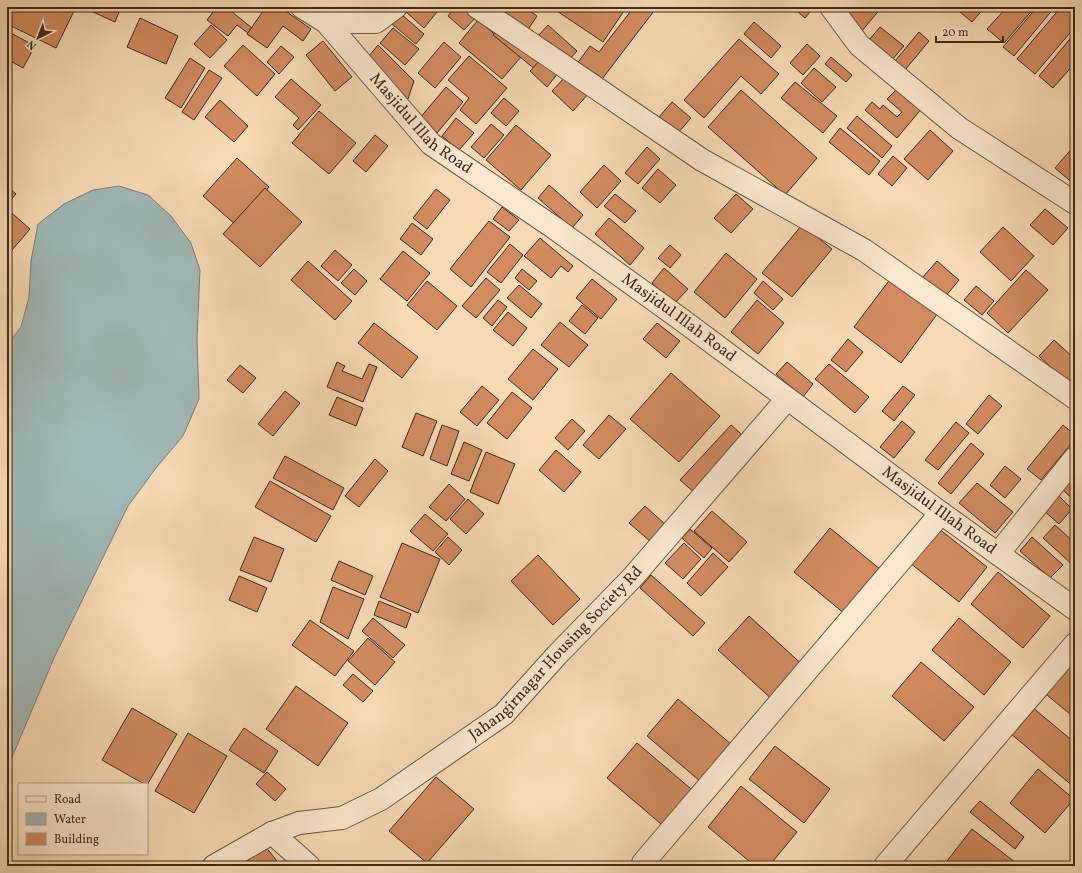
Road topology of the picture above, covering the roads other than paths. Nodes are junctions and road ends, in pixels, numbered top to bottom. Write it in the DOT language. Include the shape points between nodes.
graph roads {
  1 [pos="302,7"];
  2 [pos="396,7"];
  3 [pos="477,7"];
  4 [pos="831,7"];
  5 [pos="326,22"];
  6 [pos="1075,203"];
  7 [pos="1075,398"];
  8 [pos="787,399"];
  9 [pos="1075,458"];
  10 [pos="941,513"];
  11 [pos="998,554"];
  12 [pos="1075,609"];
  13 [pos="1075,644"];
  14 [pos="272,833"];
  15 [pos="214,866"];
  16 [pos="309,866"];
  17 [pos="646,866"];
  18 [pos="884,866"];
  1 -- 5 [label="street, Masjidul Illah Road"];
  2 -- 5 [label="street" via="376,22"];
  3 -- 7 [label="street" via="702,160 864,250"];
  4 -- 6 [label="street" via="859,45 959,128"];
  5 -- 8 [label="street, Masjidul Illah Road" via="431,144 554,227"];
  8 -- 10 [label="street, Masjidul Illah Road"];
  8 -- 14 [label="street, Jahangirnagar Housing Society Rd" via="632,578 504,714 381,799 342,818 299,823"];
  9 -- 11 [label="street"];
  10 -- 11 [label="street, Masjidul Illah Road"];
  10 -- 17 [label="street" via="643,863"];
  11 -- 12 [label="street, Masjidul Illah Road"];
  13 -- 18 [label="street"];
  14 -- 15 [label="street, Jahangirnagar Housing Society Rd"];
  14 -- 16 [label="street"];
}
